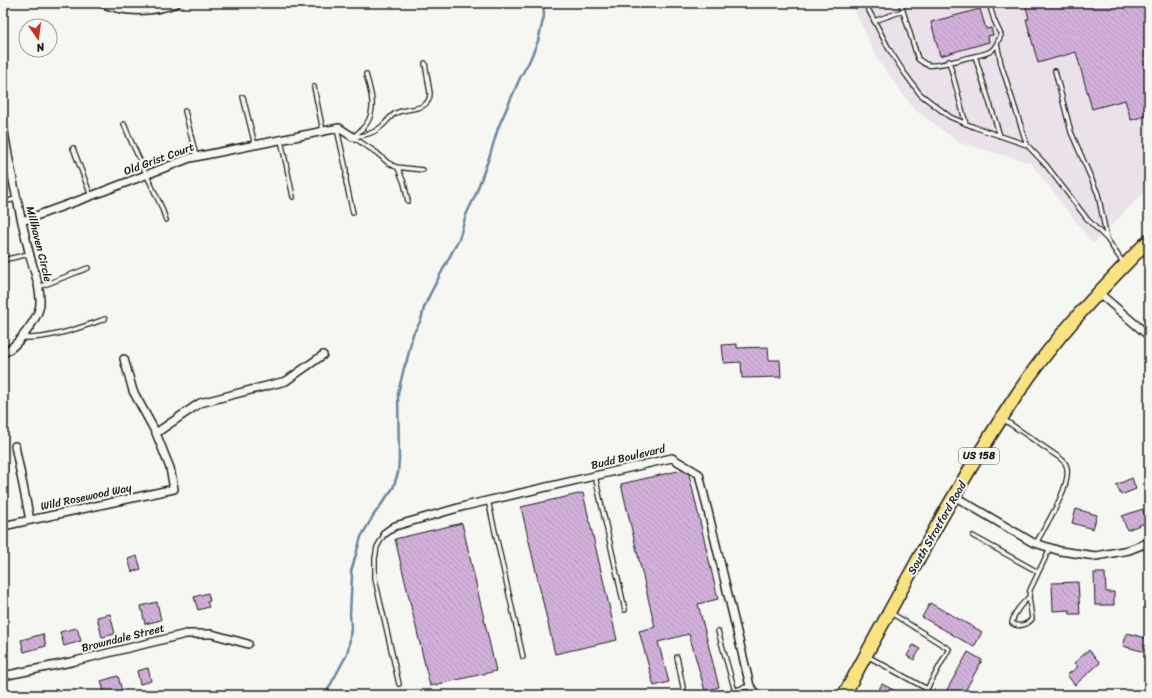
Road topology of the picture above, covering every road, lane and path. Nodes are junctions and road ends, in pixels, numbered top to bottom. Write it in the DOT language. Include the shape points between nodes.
graph roads {
  1 [pos="101,3"];
  2 [pos="177,3"];
  3 [pos="865,3"];
  4 [pos="901,3"];
  5 [pos="989,3"];
  6 [pos="903,11"];
  7 [pos="874,21"];
  8 [pos="997,43"];
  9 [pos="975,56"];
  10 [pos="949,62"];
  11 [pos="425,63"];
  12 [pos="1055,71"];
  13 [pos="366,74"];
  14 [pos="314,87"];
  15 [pos="243,98"];
  16 [pos="185,111"];
  17 [pos="124,124"];
  18 [pos="966,124"];
  19 [pos="3,126"];
  20 [pos="337,129"];
  21 [pos="323,131"];
  22 [pos="1000,136"];
  23 [pos="353,137"];
  24 [pos="281,140"];
  25 [pos="4,143"];
  26 [pos="255,145"];
  27 [pos="1028,145"];
  28 [pos="73,148"];
  29 [pos="196,156"];
  30 [pos="398,168"];
  31 [pos="423,170"];
  32 [pos="146,176"];
  33 [pos="91,196"];
  34 [pos="293,197"];
  35 [pos="16,199"];
  36 [pos="408,201"];
  37 [pos="3,202"];
  38 [pos="353,213"];
  39 [pos="166,220"];
  40 [pos="22,221"];
  41 [pos="1107,240"];
  42 [pos="1149,240"];
  43 [pos="29,254"];
  44 [pos="3,260"];
  45 [pos="1124,265"];
  46 [pos="88,268"];
  47 [pos="38,287"];
  48 [pos="1099,293"];
  49 [pos="105,320"];
  50 [pos="1149,336"];
  51 [pos="22,338"];
  52 [pos="3,353"];
  53 [pos="323,355"];
  54 [pos="124,359"];
  55 [pos="1002,418"];
  56 [pos="156,433"];
  57 [pos="16,446"];
  58 [pos="595,476"];
  59 [pos="954,496"];
  60 [pos="488,500"];
  61 [pos="30,520"];
  62 [pos="3,526"];
  63 [pos="385,533"];
  64 [pos="973,536"];
  65 [pos="1149,542"];
  66 [pos="1036,543"];
  67 [pos="1050,548"];
  68 [pos="1038,572"];
  69 [pos="1029,597"];
  70 [pos="625,610"];
  71 [pos="890,612"];
  72 [pos="718,631"];
  73 [pos="248,644"];
  74 [pos="866,656"];
  75 [pos="523,657"];
  76 [pos="677,657"];
  77 [pos="3,676"];
  78 [pos="399,684"];
  79 [pos="750,686"];
  80 [pos="736,693"];
  81 [pos="688,695"];
  82 [pos="719,695"];
  83 [pos="757,695"];
  84 [pos="844,695"];
  1 -- 2 [label="street" via="118,9 146,11"];
  3 -- 7 [label="lane"];
  4 -- 6 [label="lane"];
  5 -- 8 [label="lane" via="1001,35"];
  6 -- 7 [label="lane"];
  6 -- 10 [label="lane" via="918,59 929,65"];
  7 -- 18 [label="lane" via="889,49 920,94 950,117"];
  8 -- 9 [label="lane" via="992,51"];
  8 -- 27 [label="lane" via="1002,70"];
  9 -- 10 [label="lane"];
  9 -- 22 [label="lane"];
  10 -- 18 [label="lane"];
  11 -- 23 [label="lane" via="430,96 425,104 394,114 377,131"];
  12 -- 41 [label="lane" via="1071,132 1098,194"];
  13 -- 23 [label="lane" via="373,108 367,122"];
  14 -- 21 [label="lane"];
  15 -- 26 [label="lane"];
  16 -- 29 [label="lane"];
  17 -- 32 [label="lane"];
  18 -- 22 [label="lane"];
  19 -- 25 [label="street, Millhaven Circle"];
  20 -- 21 [label="street, Old Grist Court"];
  20 -- 23 [label="street"];
  20 -- 38 [label="lane"];
  21 -- 24 [label="street, Old Grist Court"];
  22 -- 27 [label="lane"];
  23 -- 30 [label="lane"];
  24 -- 26 [label="street, Old Grist Court"];
  24 -- 34 [label="lane"];
  25 -- 35 [label="street, Millhaven Circle"];
  26 -- 29 [label="street, Old Grist Court"];
  27 -- 41 [label="lane"];
  28 -- 33 [label="lane"];
  29 -- 32 [label="street, Old Grist Court"];
  30 -- 31 [label="lane"];
  30 -- 36 [label="lane"];
  32 -- 33 [label="street, Old Grist Court"];
  32 -- 39 [label="lane"];
  33 -- 40 [label="street, Old Grist Court"];
  35 -- 37 [label="lane"];
  35 -- 40 [label="street, Millhaven Circle"];
  40 -- 43 [label="street, Millhaven Circle"];
  41 -- 45 [label="lane"];
  42 -- 45 [label="main road, South Stratford Road / US 158"];
  43 -- 44 [label="lane"];
  43 -- 47 [label="street, Millhaven Circle"];
  45 -- 48 [label="main road, South Stratford Road / US 158"];
  46 -- 47 [label="lane"];
  47 -- 51 [label="street, Millhaven Circle" via="41,304 34,321"];
  48 -- 50 [label="street"];
  48 -- 55 [label="main road, South Stratford Road / US 158" via="1061,335"];
  49 -- 51 [label="lane" via="35,339"];
  51 -- 52 [label="street, Millhaven Circle"];
  53 -- 56 [label="street" via="286,381 200,403"];
  54 -- 56 [label="street" via="133,391"];
  55 -- 59 [label="main road, South Stratford Road / US 158"];
  55 -- 66 [label="lane" via="1060,458 1067,468 1064,492"];
  56 -- 61 [label="street, Wild Rosewood Way" via="170,468 174,489"];
  57 -- 61 [label="street"];
  58 -- 60 [label="street, Budd Boulevard"];
  58 -- 70 [label="lane"];
  58 -- 79 [label="street, Budd Boulevard" via="672,458 699,474"];
  59 -- 66 [label="street"];
  59 -- 71 [label="main road, South Stratford Road / US 158"];
  60 -- 63 [label="street, Budd Boulevard" via="395,526"];
  60 -- 75 [label="lane"];
  61 -- 62 [label="street, Wild Rosewood Way"];
  63 -- 78 [label="lane" via="377,546 375,579"];
  64 -- 68 [label="lane"];
  65 -- 67 [label="street" via="1129,550 1096,556"];
  66 -- 67 [label="street"];
  67 -- 68 [label="lane"];
  68 -- 69 [label="lane"];
  69 -- 69 [label="lane" via="1032,619 1029,623 1015,626 1012,623 1013,617 1020,605"];
  71 -- 74 [label="main road, South Stratford Road / US 158"];
  71 -- 74 [label="lane" via="949,649 928,689"];
  72 -- 80 [label="lane"];
  73 -- 77 [label="street, Browndale Street" via="212,634 186,634"];
  74 -- 84 [label="main road, South Stratford Road / US 158"];
  76 -- 81 [label="lane" via="684,692"];
  79 -- 80 [label="lane"];
  79 -- 83 [label="street, Budd Boulevard"];
  80 -- 82 [label="lane"];
}
